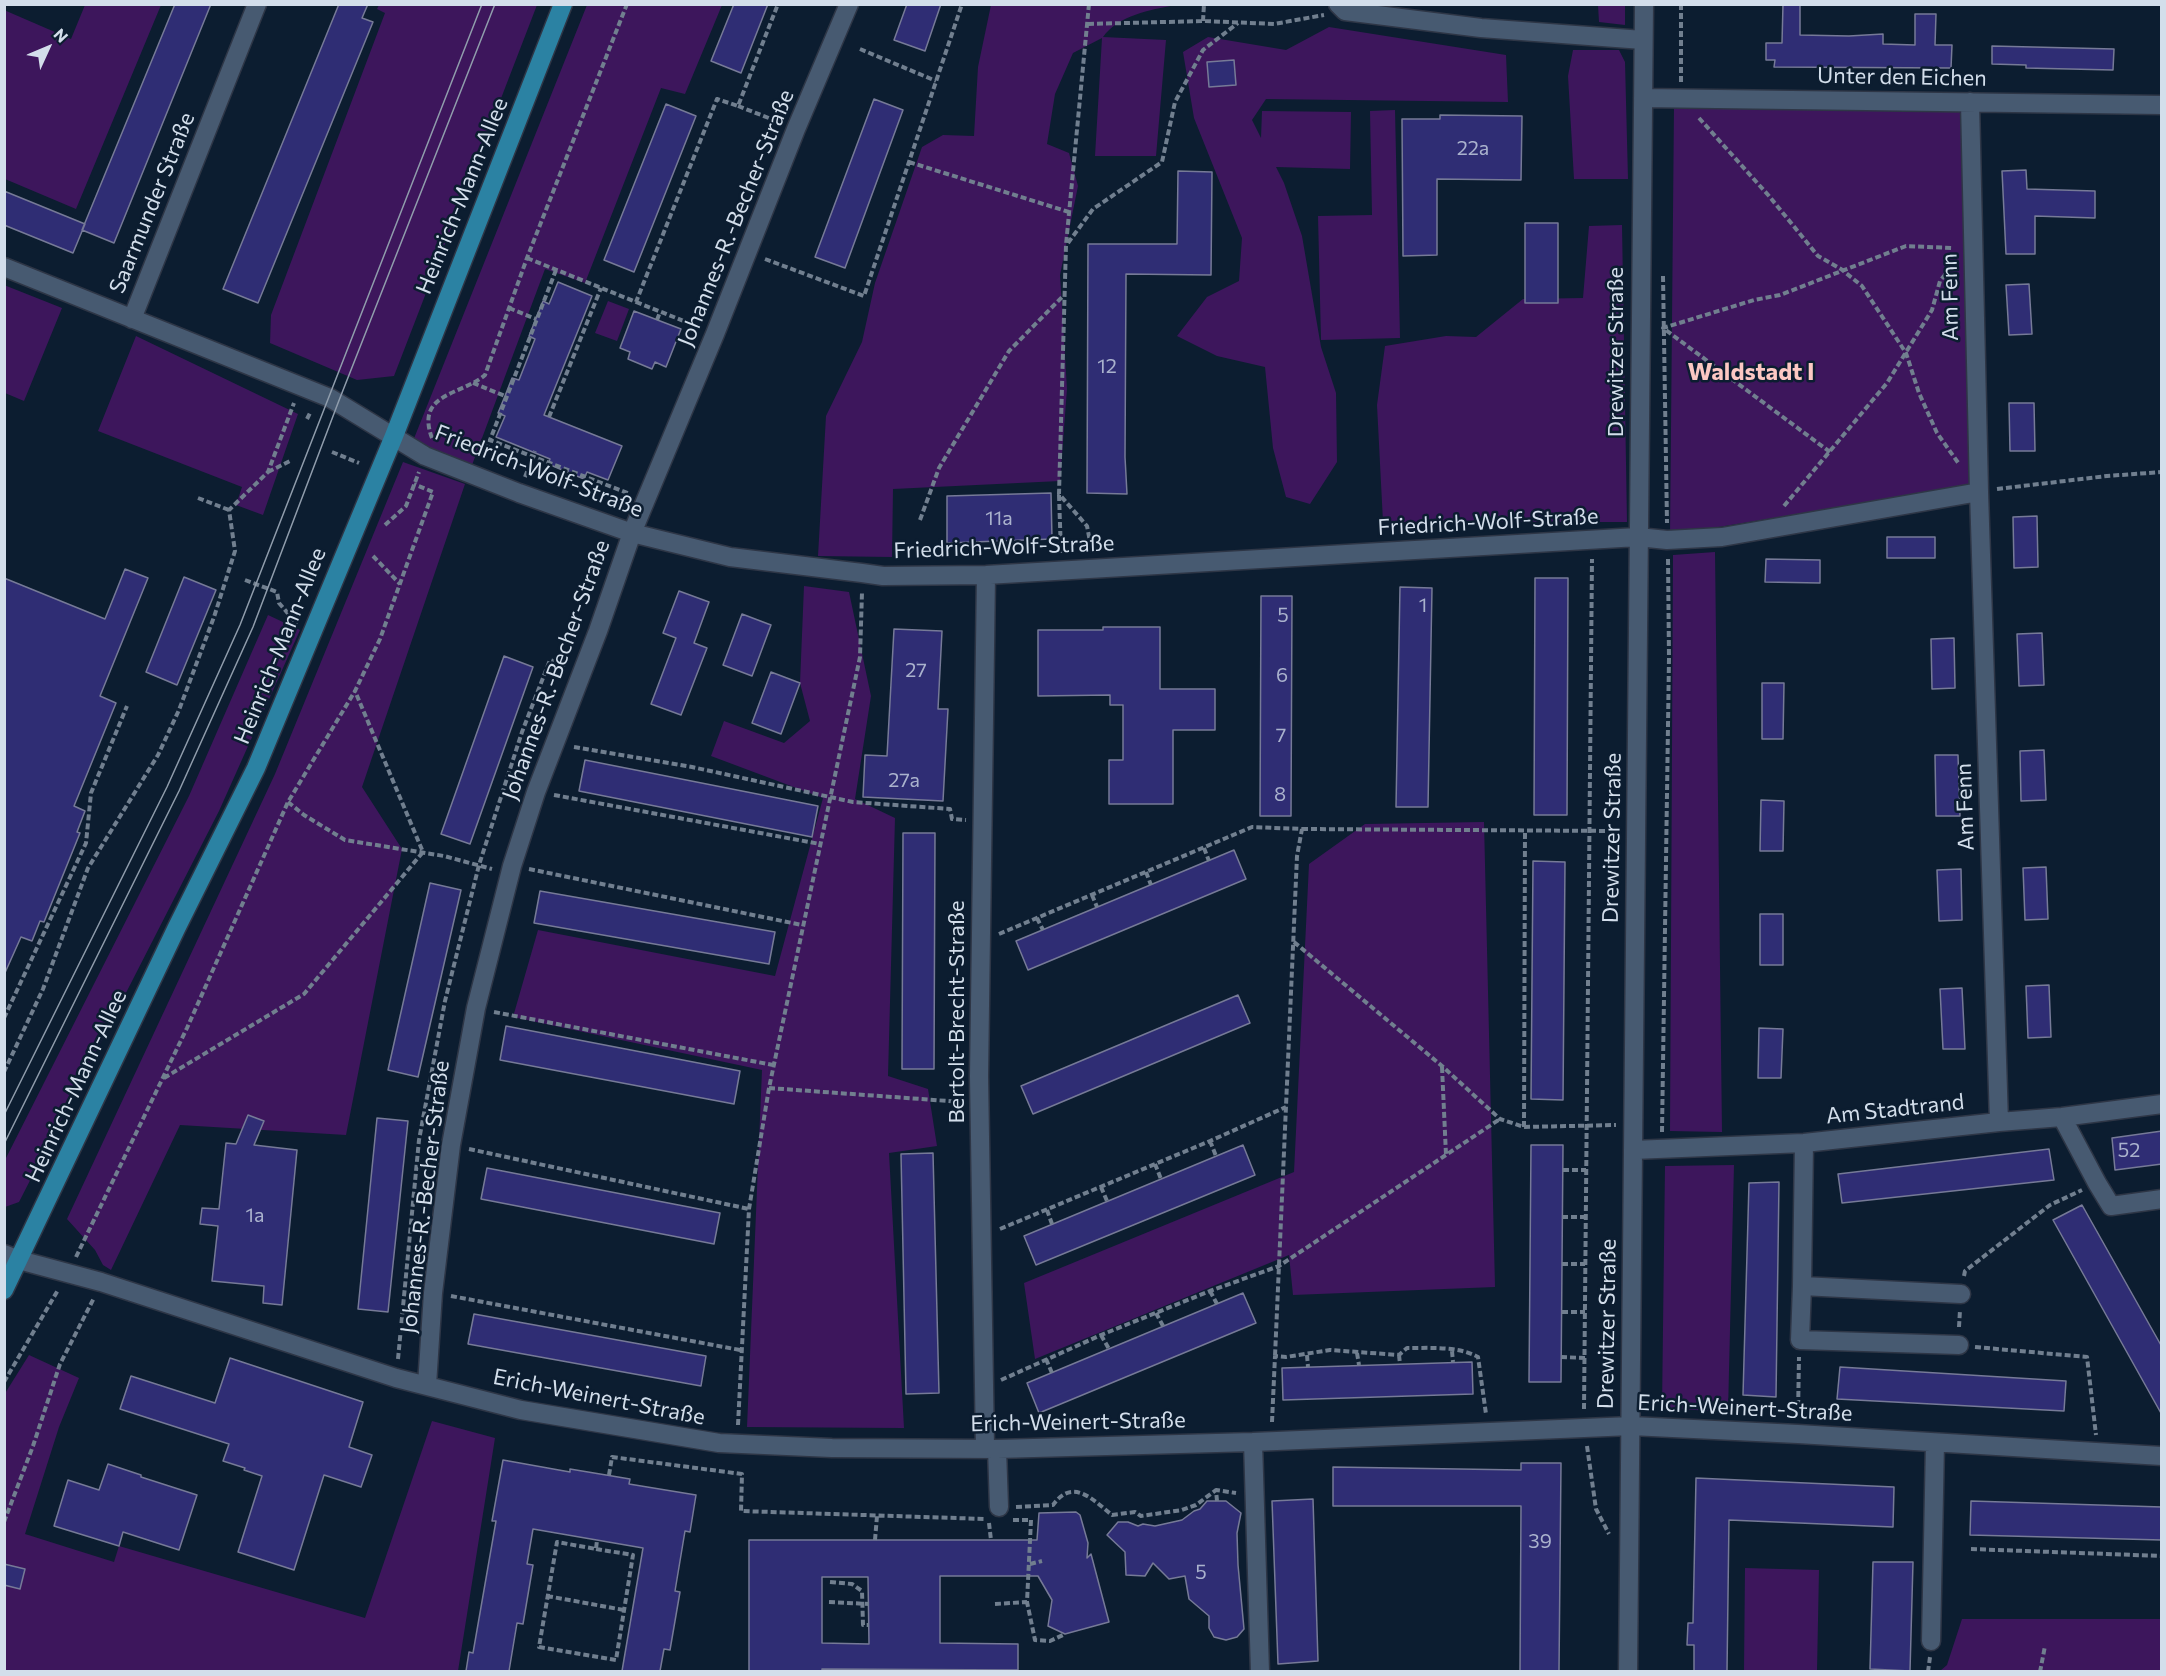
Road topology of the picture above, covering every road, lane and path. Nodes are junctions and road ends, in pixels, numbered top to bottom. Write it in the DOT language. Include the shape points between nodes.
graph roads {
  1 [pos="257,4"];
  2 [pos="563,4"];
  3 [pos="627,4"];
  4 [pos="778,4"];
  5 [pos="849,4"];
  6 [pos="962,4"];
  7 [pos="1089,4"];
  8 [pos="1204,4"];
  9 [pos="1644,4"];
  10 [pos="1681,4"];
  11 [pos="1342,8"];
  12 [pos="1203,21"];
  13 [pos="1238,23"];
  14 [pos="1088,24"];
  15 [pos="1643,40"];
  16 [pos="860,48"];
  17 [pos="936,81"];
  18 [pos="1642,98"];
  19 [pos="1681,98"];
  20 [pos="1970,102"];
  21 [pos="2162,105"];
  22 [pos="738,106"];
  23 [pos="796,129"];
  24 [pos="909,162"];
  25 [pos="1068,212"];
  26 [pos="1066,245"];
  27 [pos="1973,249"];
  28 [pos="527,258"];
  29 [pos="761,258"];
  30 [pos="4,267"];
  31 [pos="1841,269"];
  32 [pos="556,270"];
  33 [pos="1663,271"];
  34 [pos="601,288"];
  35 [pos="1066,294"];
  36 [pos="636,302"];
  37 [pos="509,308"];
  38 [pos="660,312"];
  39 [pos="132,319"];
  40 [pos="536,319"];
  41 [pos="657,320"];
  42 [pos="1664,328"];
  43 [pos="715,334"];
  44 [pos="1906,353"];
  45 [pos="473,383"];
  46 [pos="301,386"];
  47 [pos="505,396"];
  48 [pos="310,413"];
  49 [pos="549,417"];
  50 [pos="307,419"];
  51 [pos="393,436"];
  52 [pos="433,440"];
  53 [pos="490,440"];
  54 [pos="332,452"];
  55 [pos="1830,452"];
  56 [pos="534,454"];
  57 [pos="483,459"];
  58 [pos="290,461"];
  59 [pos="359,463"];
  60 [pos="268,472"];
  61 [pos="2162,472"];
  62 [pos="525,478"];
  63 [pos="1979,492"];
  64 [pos="630,494"];
  65 [pos="1059,494"];
  66 [pos="198,498"];
  67 [pos="229,510"];
  68 [pos="920,520"];
  69 [pos="385,525"];
  70 [pos="1764,530"];
  71 [pos="632,533"];
  72 [pos="1638,537"];
  73 [pos="1592,540"];
  74 [pos="1667,540"];
  75 [pos="373,556"];
  76 [pos="1092,569"];
  77 [pos="1062,571"];
  78 [pos="862,573"];
  79 [pos="986,575"];
  80 [pos="245,580"];
  81 [pos="400,584"];
  82 [pos="310,638"];
  83 [pos="355,691"];
  84 [pos="128,706"];
  85 [pos="554,743"];
  86 [pos="536,792"];
  87 [pos="831,796"];
  88 [pos="288,802"];
  89 [pos="982,820"];
  90 [pos="1302,829"];
  91 [pos="1525,830"];
  92 [pos="1588,831"];
  93 [pos="1636,831"];
  94 [pos="820,844"];
  95 [pos="1204,848"];
  96 [pos="423,852"];
  97 [pos="1209,861"];
  98 [pos="511,870"];
  99 [pos="1146,872"];
  100 [pos="1151,885"];
  101 [pos="1092,895"];
  102 [pos="1097,907"];
  103 [pos="1037,918"];
  104 [pos="802,925"];
  105 [pos="1042,930"];
  106 [pos="981,941"];
  107 [pos="1293,941"];
  108 [pos="476,1008"];
  109 [pos="4,1018"];
  110 [pos="773,1065"];
  111 [pos="1442,1066"];
  112 [pos="4,1072"];
  113 [pos="163,1078"];
  114 [pos="768,1088"];
  115 [pos="979,1103"];
  116 [pos="2162,1104"];
  117 [pos="1286,1107"];
  118 [pos="2062,1117"];
  119 [pos="1500,1119"];
  120 [pos="1999,1122"];
  121 [pos="1633,1125"];
  122 [pos="1586,1126"];
  123 [pos="1524,1127"];
  124 [pos="1210,1141"];
  125 [pos="1804,1143"];
  126 [pos="451,1145"];
  127 [pos="1662,1149"];
  128 [pos="1633,1150"];
  129 [pos="1446,1155"];
  130 [pos="1216,1156"];
  131 [pos="1155,1164"];
  132 [pos="1563,1170"];
  133 [pos="1586,1170"];
  134 [pos="1161,1179"];
  135 [pos="2097,1184"];
  136 [pos="1101,1187"];
  137 [pos="2162,1199"];
  138 [pos="1107,1201"];
  139 [pos="749,1209"];
  140 [pos="1047,1210"];
  141 [pos="1562,1217"];
  142 [pos="1586,1217"];
  143 [pos="1052,1224"];
  144 [pos="982,1237"];
  145 [pos="12,1257"];
  146 [pos="75,1258"];
  147 [pos="1562,1264"];
  148 [pos="1585,1264"];
  149 [pos="1279,1266"];
  150 [pos="101,1282"];
  151 [pos="1802,1286"];
  152 [pos="60,1287"];
  153 [pos="4,1290"];
  154 [pos="1210,1291"];
  155 [pos="433,1293"];
  156 [pos="1960,1294"];
  157 [pos="404,1295"];
  158 [pos="1216,1304"];
  159 [pos="1562,1312"];
  160 [pos="1585,1312"];
  161 [pos="1156,1313"];
  162 [pos="1163,1326"];
  163 [pos="1101,1335"];
  164 [pos="1800,1340"];
  165 [pos="1959,1345"];
  166 [pos="1109,1349"];
  167 [pos="740,1350"];
  168 [pos="1452,1351"];
  169 [pos="1357,1353"];
  170 [pos="1306,1354"];
  171 [pos="1399,1355"];
  172 [pos="1275,1356"];
  173 [pos="1561,1357"];
  174 [pos="1585,1358"];
  175 [pos="1046,1359"];
  176 [pos="1453,1362"];
  177 [pos="1400,1364"];
  178 [pos="1359,1365"];
  179 [pos="1308,1367"];
  180 [pos="1052,1372"];
  181 [pos="4,1382"];
  182 [pos="428,1385"];
  183 [pos="985,1388"];
  184 [pos="1630,1426"];
  185 [pos="1584,1428"];
  186 [pos="1489,1432"];
  187 [pos="1798,1434"];
  188 [pos="1262,1442"];
  189 [pos="1935,1443"];
  190 [pos="737,1444"];
  191 [pos="992,1449"];
  192 [pos="2098,1453"];
  193 [pos="2162,1456"];
  194 [pos="609,1475"];
  195 [pos="1216,1490"];
  196 [pos="1255,1493"];
  197 [pos="1217,1501"];
  198 [pos="999,1514"];
  199 [pos="876,1516"];
  200 [pos="4,1522"];
  201 [pos="990,1531"];
  202 [pos="1610,1537"];
  203 [pos="597,1540"];
  204 [pos="875,1540"];
  205 [pos="991,1540"];
  206 [pos="596,1549"];
  207 [pos="1971,1549"];
  208 [pos="2162,1556"];
  209 [pos="1042,1561"];
  210 [pos="1030,1564"];
  211 [pos="830,1582"];
  212 [pos="548,1596"];
  213 [pos="829,1602"];
  214 [pos="1027,1602"];
  215 [pos="862,1603"];
  216 [pos="868,1604"];
  217 [pos="995,1604"];
  218 [pos="624,1610"];
  219 [pos="868,1625"];
  220 [pos="1065,1634"];
  221 [pos="1931,1641"];
  222 [pos="2045,1646"];
  223 [pos="1260,1671"];
  224 [pos="1628,1671"];
  225 [pos="2040,1671"];
  1 -- 39 [label="street, Saarmunder Straße"];
  2 -- 51 [label="main road, Heinrich-Mann-Allee"];
  3 -- 28 [label="path"];
  4 -- 22 [label="path"];
  5 -- 23 [label="street, Johannes-R.-Becher-Straße"];
  6 -- 17 [label="path"];
  7 -- 14 [label="path"];
  8 -- 12 [label="path"];
  9 -- 15 [label="street, Drewitzer Straße"];
  10 -- 19 [label="path"];
  11 -- 13 [label="path" via="1274,24"];
  11 -- 15 [label="street" via="1481,28"];
  12 -- 13 [label="path"];
  12 -- 14 [label="path"];
  13 -- 26 [label="path" via="1203,50 1175,102 1162,162 1093,209"];
  14 -- 25 [label="path"];
  15 -- 18 [label="street, Drewitzer Straße"];
  16 -- 17 [label="path"];
  17 -- 24 [label="path"];
  18 -- 19 [label="street, Unter den Eichen"];
  18 -- 72 [label="street, Drewitzer Straße"];
  19 -- 20 [label="street, Unter den Eichen"];
  19 -- 31 [label="path" via="1818,256"];
  20 -- 21 [label="street, Unter den Eichen"];
  20 -- 27 [label="street, Am Fenn"];
  22 -- 23 [label="path"];
  22 -- 36 [label="path" via="717,99"];
  23 -- 43 [label="street, Johannes-R.-Becher-Straße"];
  24 -- 25 [label="path"];
  24 -- 29 [label="path" via="864,296"];
  25 -- 26 [label="path"];
  26 -- 35 [label="path"];
  27 -- 31 [label="path" via="1906,246"];
  27 -- 44 [label="path" via="1962,254 1940,281 1932,310"];
  27 -- 63 [label="street, Am Fenn"];
  28 -- 32 [label="path"];
  28 -- 37 [label="path"];
  30 -- 39 [label="street"];
  31 -- 42 [label="path" via="1780,295"];
  31 -- 44 [label="path" via="1862,286"];
  32 -- 34 [label="path"];
  32 -- 53 [label="path"];
  33 -- 42 [label="path"];
  34 -- 36 [label="path"];
  34 -- 49 [label="path"];
  35 -- 65 [label="path"];
  35 -- 68 [label="path" via="1009,351 939,468"];
  36 -- 38 [label="path"];
  37 -- 40 [label="path"];
  37 -- 45 [label="path" via="485,375"];
  38 -- 41 [label="path"];
  38 -- 43 [label="path"];
  39 -- 46 [label="street, Saarmunder Straße"];
  42 -- 55 [label="path"];
  42 -- 74 [label="path"];
  43 -- 71 [label="street, Johannes-R.-Becher-Straße"];
  44 -- 55 [label="path" via="1887,383"];
  44 -- 63 [label="path" via="1937,433"];
  45 -- 47 [label="path"];
  45 -- 52 [label="path" via="436,403 429,416"];
  46 -- 51 [label="street, Saarmunder Straße" via="330,398"];
  46 -- 60 [label="path"];
  48 -- 50 [label="path"];
  51 -- 71 [label="street, Friedrich-Wolf-Straße" via="426,456"];
  51 -- 82 [label="main road, Heinrich-Mann-Allee"];
  53 -- 56 [label="path"];
  53 -- 57 [label="path"];
  54 -- 59 [label="path"];
  55 -- 70 [label="path"];
  56 -- 62 [label="path"];
  56 -- 64 [label="path"];
  58 -- 60 [label="path"];
  60 -- 67 [label="path"];
  61 -- 63 [label="path"];
  63 -- 70 [label="street"];
  63 -- 120 [label="street, Am Fenn"];
  65 -- 76 [label="path" via="1087,526"];
  65 -- 77 [label="path"];
  66 -- 67 [label="path"];
  67 -- 112 [label="path" via="235,551 179,710 158,755 88,868 43,989"];
  69 -- 81 [label="path" via="406,506 414,484 433,492"];
  70 -- 74 [label="street"];
  71 -- 78 [label="street, Friedrich-Wolf-Straße" via="730,557"];
  71 -- 85 [label="street, Johannes-R.-Becher-Straße"];
  72 -- 73 [label="street, Friedrich-Wolf-Straße"];
  72 -- 74 [label="street"];
  72 -- 93 [label="street, Drewitzer Straße"];
  73 -- 76 [label="street, Friedrich-Wolf-Straße"];
  73 -- 92 [label="path"];
  74 -- 127 [label="path"];
  75 -- 81 [label="path"];
  76 -- 77 [label="street, Friedrich-Wolf-Straße"];
  77 -- 79 [label="street, Friedrich-Wolf-Straße"];
  78 -- 79 [label="street, Friedrich-Wolf-Straße"];
  78 -- 87 [label="path" via="860,657"];
  79 -- 89 [label="street, Bertolt-Brecht-Straße"];
  80 -- 82 [label="path" via="277,592 279,603"];
  81 -- 83 [label="path"];
  82 -- 145 [label="main road, Heinrich-Mann-Allee" via="256,768"];
  83 -- 88 [label="path"];
  83 -- 96 [label="path"];
  84 -- 109 [label="path" via="91,793 86,843"];
  85 -- 86 [label="street, Johannes-R.-Becher-Straße"];
  85 -- 87 [label="path"];
  86 -- 94 [label="path"];
  86 -- 98 [label="street, Johannes-R.-Becher-Straße"];
  87 -- 89 [label="path" via="853,802 950,809 952,819"];
  87 -- 94 [label="path"];
  88 -- 96 [label="path" via="345,840"];
  88 -- 113 [label="path"];
  89 -- 106 [label="street, Bertolt-Brecht-Straße"];
  90 -- 91 [label="path"];
  90 -- 95 [label="path" via="1252,827"];
  90 -- 107 [label="path"];
  91 -- 92 [label="path"];
  91 -- 123 [label="path"];
  92 -- 93 [label="path"];
  92 -- 122 [label="path"];
  93 -- 121 [label="street, Drewitzer Straße"];
  94 -- 104 [label="path"];
  95 -- 97 [label="path"];
  95 -- 99 [label="path"];
  96 -- 98 [label="path"];
  96 -- 113 [label="path" via="304,994"];
  98 -- 104 [label="path"];
  98 -- 108 [label="street, Johannes-R.-Becher-Straße"];
  99 -- 100 [label="path"];
  99 -- 101 [label="path"];
  101 -- 102 [label="path"];
  101 -- 103 [label="path"];
  103 -- 105 [label="path"];
  103 -- 106 [label="path"];
  104 -- 110 [label="path"];
  106 -- 115 [label="street, Bertolt-Brecht-Straße"];
  107 -- 111 [label="path"];
  107 -- 117 [label="path"];
  108 -- 110 [label="path"];
  108 -- 126 [label="street, Johannes-R.-Becher-Straße"];
  110 -- 114 [label="path"];
  111 -- 119 [label="path"];
  111 -- 129 [label="path"];
  113 -- 146 [label="path"];
  114 -- 115 [label="path"];
  114 -- 139 [label="path"];
  115 -- 144 [label="street, Bertolt-Brecht-Straße"];
  116 -- 118 [label="street, Am Stadtrand"];
  117 -- 124 [label="path"];
  117 -- 149 [label="path"];
  118 -- 120 [label="street, Am Stadtrand"];
  118 -- 135 [label="street"];
  119 -- 123 [label="path"];
  119 -- 129 [label="path"];
  120 -- 125 [label="street, Am Stadtrand"];
  121 -- 122 [label="path"];
  121 -- 128 [label="street, Drewitzer Straße"];
  122 -- 123 [label="path"];
  122 -- 133 [label="path"];
  124 -- 130 [label="path"];
  124 -- 131 [label="path"];
  125 -- 127 [label="street, Am Stadtrand"];
  125 -- 151 [label="street"];
  126 -- 139 [label="path"];
  126 -- 155 [label="street, Johannes-R.-Becher-Straße"];
  127 -- 128 [label="street, Am Stadtrand"];
  128 -- 184 [label="street, Drewitzer Straße"];
  129 -- 149 [label="path"];
  131 -- 134 [label="path"];
  131 -- 136 [label="path"];
  132 -- 133 [label="path"];
  133 -- 142 [label="path"];
  135 -- 137 [label="street" via="2111,1206"];
  135 -- 156 [label="path" via="2050,1204 1965,1271"];
  136 -- 138 [label="path"];
  136 -- 140 [label="path"];
  139 -- 167 [label="path"];
  140 -- 143 [label="path"];
  140 -- 144 [label="path"];
  141 -- 142 [label="path"];
  142 -- 148 [label="path"];
  144 -- 183 [label="street, Bertolt-Brecht-Straße"];
  145 -- 150 [label="street, Erich-Weinert-Straße"];
  145 -- 153 [label="main road, Heinrich-Mann-Allee"];
  147 -- 148 [label="path"];
  148 -- 160 [label="path"];
  149 -- 154 [label="path"];
  149 -- 172 [label="path"];
  150 -- 182 [label="street, Erich-Weinert-Straße"];
  150 -- 200 [label="path" via="60,1364"];
  151 -- 156 [label="street"];
  151 -- 164 [label="street"];
  152 -- 181 [label="path"];
  154 -- 158 [label="path"];
  154 -- 161 [label="path"];
  155 -- 157 [label="path" via="426,1297"];
  155 -- 167 [label="path"];
  155 -- 182 [label="street, Johannes-R.-Becher-Straße"];
  156 -- 165 [label="path"];
  159 -- 160 [label="path"];
  160 -- 174 [label="path"];
  161 -- 162 [label="path"];
  161 -- 163 [label="path"];
  163 -- 166 [label="path"];
  163 -- 175 [label="path"];
  164 -- 165 [label="street"];
  164 -- 187 [label="path"];
  165 -- 192 [label="path" via="2087,1357"];
  167 -- 190 [label="path"];
  168 -- 171 [label="path" via="1407,1348"];
  168 -- 176 [label="path"];
  168 -- 186 [label="path" via="1478,1357"];
  169 -- 170 [label="path" via="1330,1350"];
  169 -- 171 [label="path"];
  169 -- 178 [label="path"];
  170 -- 172 [label="path"];
  170 -- 179 [label="path"];
  171 -- 177 [label="path"];
  172 -- 188 [label="path"];
  173 -- 174 [label="path"];
  174 -- 185 [label="path"];
  175 -- 180 [label="path"];
  175 -- 183 [label="path"];
  182 -- 190 [label="street, Erich-Weinert-Straße" via="521,1410"];
  183 -- 191 [label="street, Bertolt-Brecht-Straße"];
  184 -- 185 [label="street, Erich-Weinert-Straße"];
  184 -- 187 [label="street, Erich-Weinert-Straße"];
  184 -- 224 [label="street, Drewitzer Straße"];
  185 -- 186 [label="street, Erich-Weinert-Straße"];
  185 -- 202 [label="path" via="1596,1509"];
  186 -- 188 [label="street, Erich-Weinert-Straße"];
  187 -- 189 [label="street, Erich-Weinert-Straße"];
  188 -- 191 [label="street, Erich-Weinert-Straße"];
  188 -- 196 [label="street"];
  189 -- 192 [label="street, Erich-Weinert-Straße"];
  189 -- 221 [label="street"];
  190 -- 191 [label="street, Erich-Weinert-Straße"];
  191 -- 198 [label="street, Bertolt-Brecht-Straße"];
  192 -- 193 [label="street, Erich-Weinert-Straße"];
  194 -- 199 [label="path" via="612,1457 716,1470 742,1474 741,1511"];
  195 -- 196 [label="path" via="1228,1494"];
  195 -- 197 [label="path"];
  195 -- 198 [label="path" via="1182,1510 1141,1516 1135,1512 1112,1515 1091,1497 1073,1491 1060,1495 1053,1505"];
  196 -- 223 [label="street"];
  198 -- 199 [label="path"];
  198 -- 210 [label="path" via="1031,1520"];
  199 -- 204 [label="path"];
  201 -- 205 [label="path"];
  203 -- 206 [label="path"];
  206 -- 212 [label="path" via="557,1542"];
  206 -- 218 [label="path" via="633,1555"];
  207 -- 208 [label="path"];
  209 -- 210 [label="path"];
  210 -- 214 [label="path"];
  211 -- 215 [label="path" via="852,1584 862,1591"];
  212 -- 218 [label="path"];
  212 -- 218 [label="path" via="539,1647 616,1660"];
  213 -- 215 [label="path"];
  214 -- 217 [label="path"];
  214 -- 220 [label="path" via="1035,1640 1050,1641"];
  215 -- 216 [label="path"];
  215 -- 219 [label="path" via="862,1625"];
  222 -- 225 [label="path"];
}
